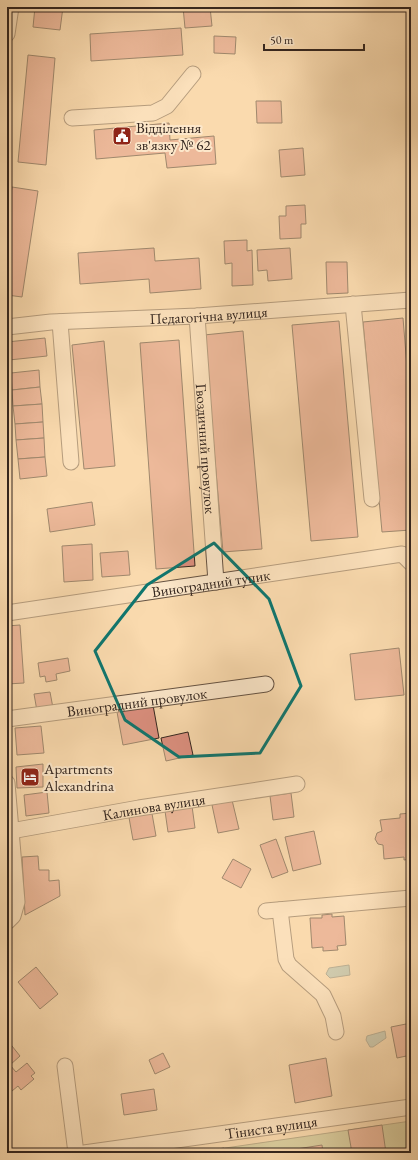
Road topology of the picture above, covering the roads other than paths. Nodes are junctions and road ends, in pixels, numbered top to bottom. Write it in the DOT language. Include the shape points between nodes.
graph roads {
  1 [pos="11,7"];
  2 [pos="7,34"];
  3 [pos="193,74"];
  4 [pos="72,118"];
  5 [pos="411,300"];
  6 [pos="353,304"];
  7 [pos="197,316"];
  8 [pos="60,322"];
  9 [pos="7,327"];
  10 [pos="71,462"];
  11 [pos="372,499"];
  12 [pos="411,563"];
  13 [pos="216,582"];
  14 [pos="7,613"];
  15 [pos="266,684"];
  16 [pos="7,719"];
  17 [pos="7,783"];
  18 [pos="297,784"];
  19 [pos="11,831"];
  20 [pos="411,898"];
  21 [pos="7,922"];
  22 [pos="336,1032"];
  23 [pos="65,1066"];
  24 [pos="411,1107"];
  25 [pos="101,1152"];
  26 [pos="76,1153"];
  27 [pos="84,1153"];
  1 -- 2 [label="street"];
  3 -- 4 [label="street" via="167,106 152,113"];
  5 -- 6 [label="street, Педагогічна вулиця"];
  6 -- 7 [label="street, Педагогічна вулиця"];
  6 -- 11 [label="street"];
  7 -- 8 [label="street, Педагогічна вулиця"];
  7 -- 13 [label="street, Гвоздичний провулок"];
  8 -- 9 [label="street, Педагогічна вулиця"];
  8 -- 10 [label="street"];
  12 -- 13 [label="street, Виноградний тупик" via="402,554"];
  13 -- 14 [label="street, Виноградний тупик"];
  15 -- 16 [label="street, Виноградний провулок"];
  17 -- 19 [label="street"];
  18 -- 19 [label="street, Калинова вулиця"];
  19 -- 21 [label="street" via="17,902 13,916"];
  20 -- 22 [label="street" via="273,910 289,965 323,995 333,1016"];
  23 -- 26 [label="street"];
  24 -- 25 [label="street, Тіниста вулиця"];
  25 -- 27 [label="street, Тіниста вулиця"];
}
